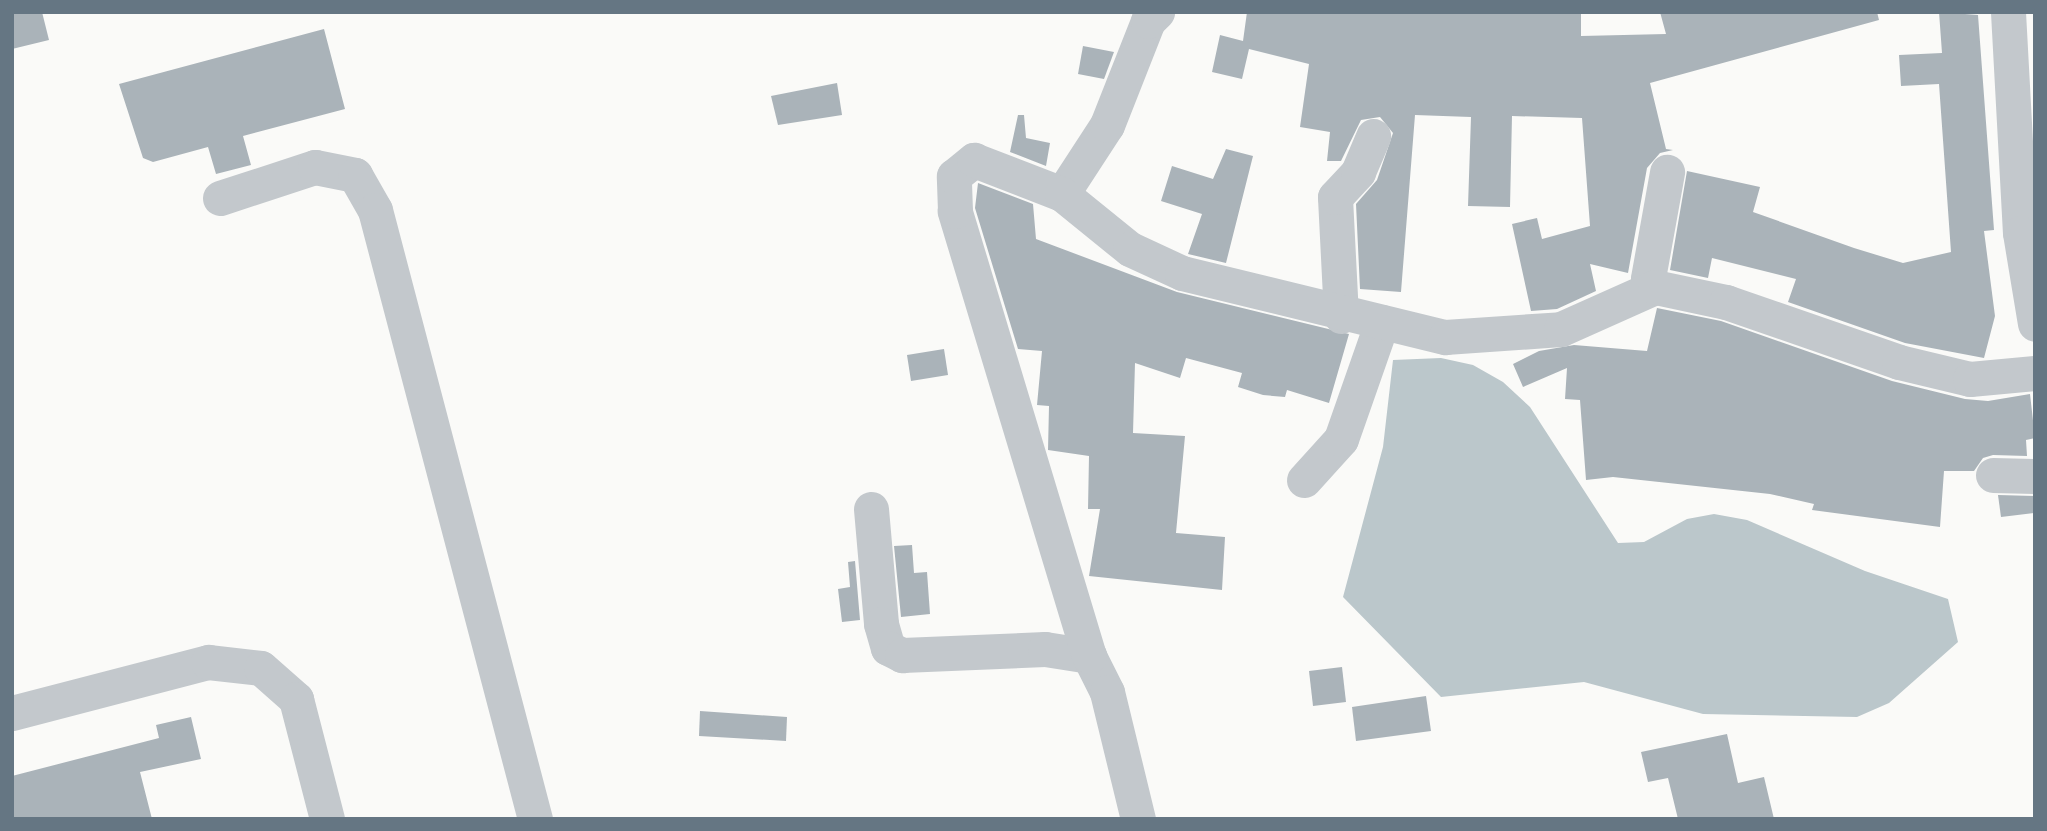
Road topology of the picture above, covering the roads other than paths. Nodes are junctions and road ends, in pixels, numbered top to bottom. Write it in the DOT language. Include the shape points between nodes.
graph roads {
  1 [pos="1157,12"];
  2 [pos="2008,12"];
  3 [pos="1373,136"];
  4 [pos="1667,172"];
  5 [pos="1062,194"];
  6 [pos="220,198"];
  7 [pos="1654,287"];
  8 [pos="1341,316"];
  9 [pos="1382,322"];
  10 [pos="2035,324"];
  11 [pos="2035,373"];
  12 [pos="1993,475"];
  13 [pos="2035,476"];
  14 [pos="1304,481"];
  15 [pos="872,509"];
  16 [pos="1088,656"];
  17 [pos="12,712"];
  18 [pos="327,819"];
  19 [pos="535,819"];
  20 [pos="1138,819"];
  1 -- 5 [label="street" via="1148,21 1107,125"];
  2 -- 10 [label="street" via="2020,233"];
  3 -- 8 [label="street" via="1358,172 1335,197"];
  4 -- 7 [label="street" via="1648,278"];
  5 -- 8 [label="street" via="1130,249 1182,273"];
  5 -- 16 [label="street" via="974,160 954,176 955,211"];
  6 -- 19 [label="street" via="315,167 355,175 375,210"];
  7 -- 9 [label="street" via="1561,329 1500,337 1445,337"];
  7 -- 11 [label="street" via="1726,302 1899,362 1970,379"];
  8 -- 9 [label="street"];
  9 -- 14 [label="street" via="1341,439"];
  12 -- 13 [label="street"];
  15 -- 16 [label="street" via="881,624 888,648 902,654 1045,649"];
  16 -- 20 [label="street" via="1107,692"];
  17 -- 18 [label="street" via="208,662 261,668 296,699"];
}
